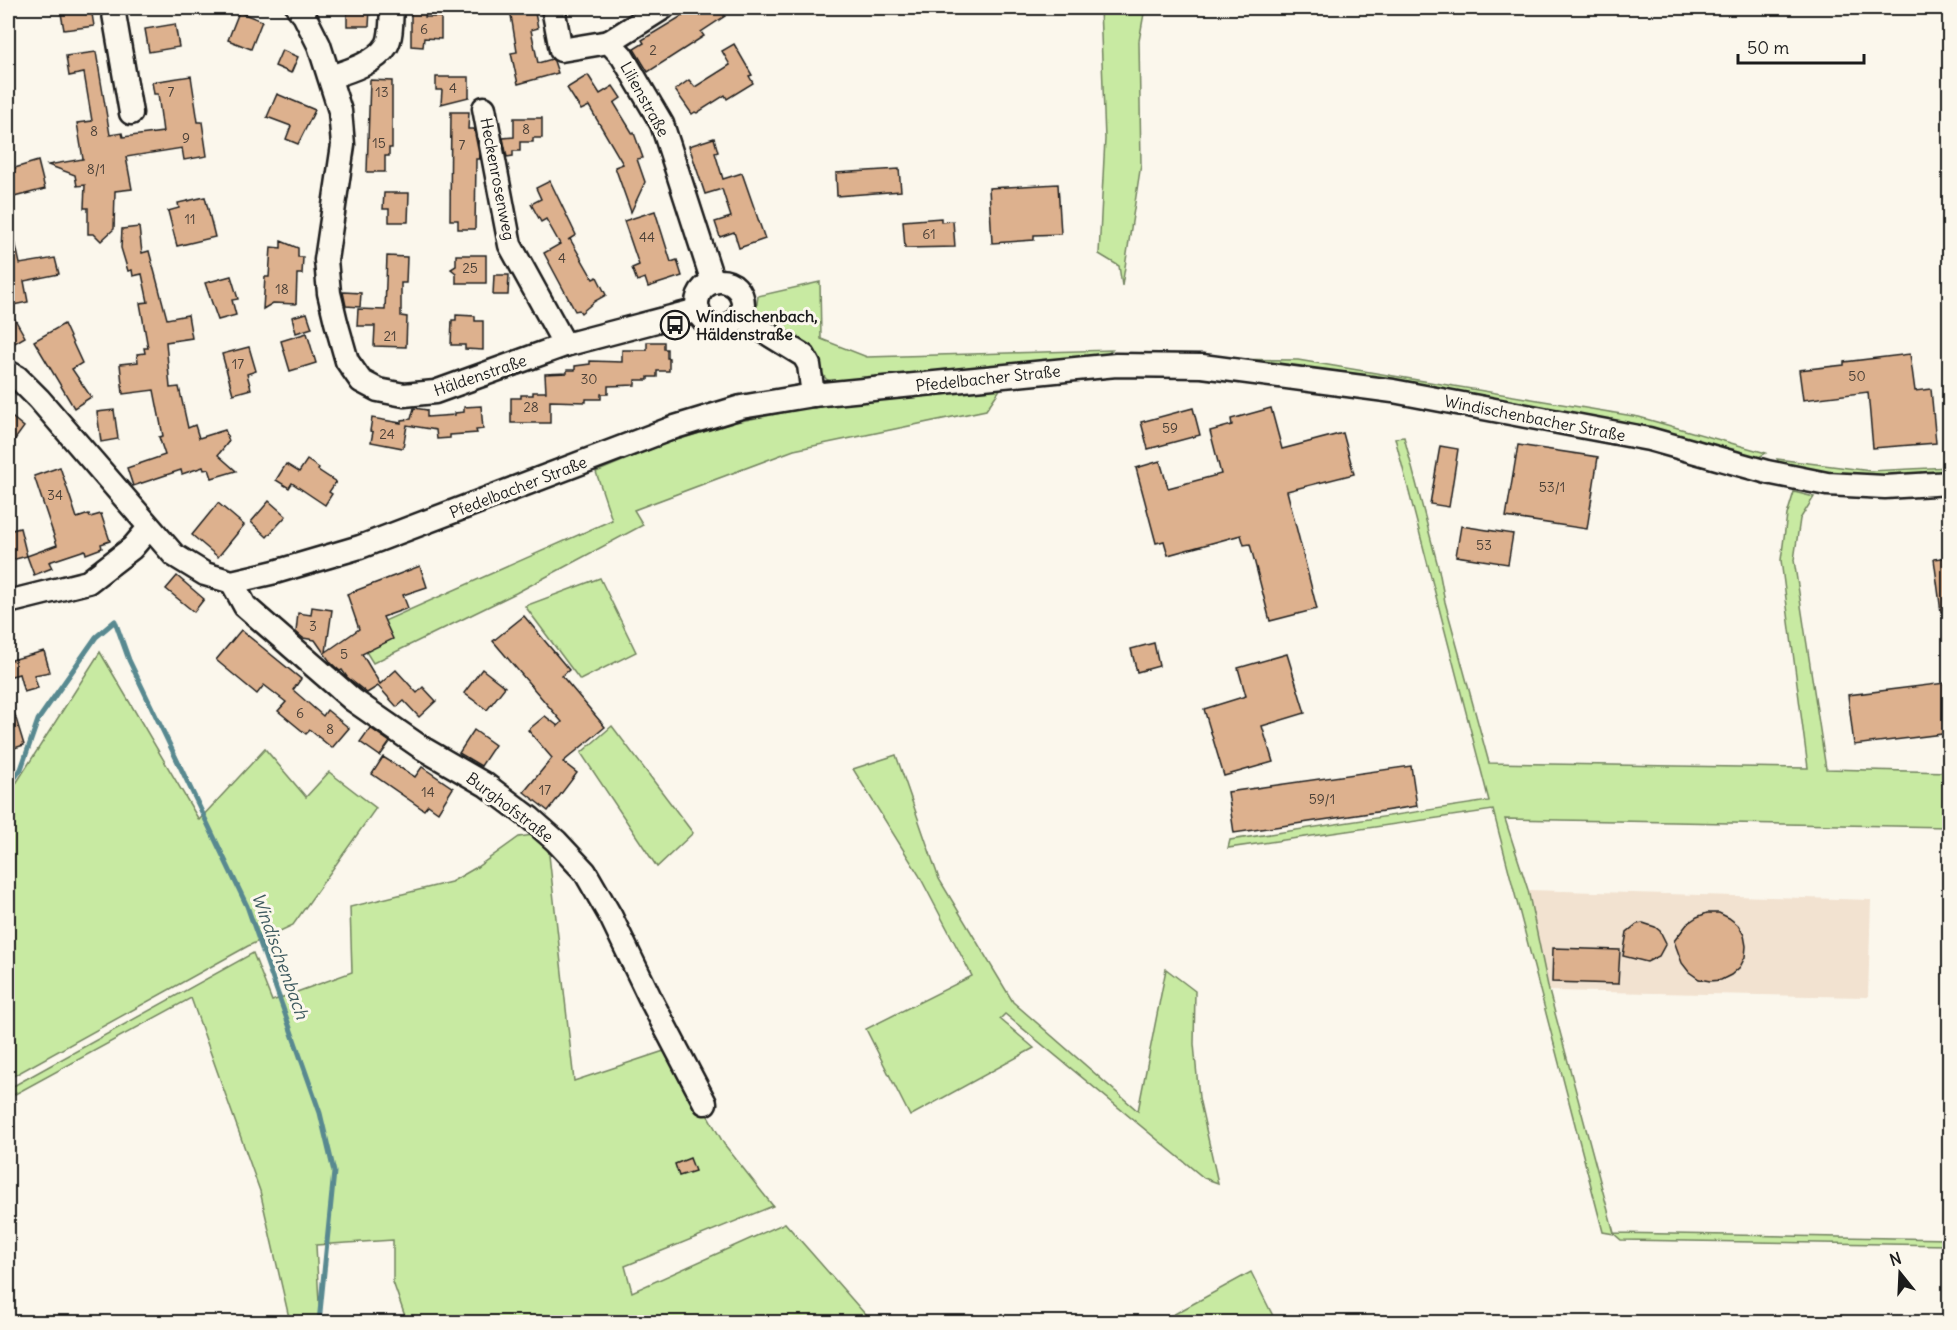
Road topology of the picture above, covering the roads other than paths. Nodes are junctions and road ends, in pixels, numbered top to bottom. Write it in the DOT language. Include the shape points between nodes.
graph roads {
  1 [pos="113,8"];
  2 [pos="392,8"];
  3 [pos="553,8"];
  4 [pos="663,8"];
  5 [pos="302,10"];
  6 [pos="609,42"];
  7 [pos="330,77"];
  8 [pos="484,108"];
  9 [pos="131,113"];
  10 [pos="713,282"];
  11 [pos="698,310"];
  12 [pos="739,316"];
  13 [pos="565,345"];
  14 [pos="1116,365"];
  15 [pos="8,372"];
  16 [pos="813,395"];
  17 [pos="1950,483"];
  18 [pos="149,528"];
  19 [pos="232,582"];
  20 [pos="8,602"];
  21 [pos="705,1103"];
  1 -- 9 [label="street"];
  2 -- 7 [label="street" via="388,44 354,69"];
  3 -- 6 [label="street" via="561,51"];
  4 -- 6 [label="street"];
  5 -- 7 [label="street, Häldenstraße"];
  6 -- 10 [label="street, Lilienstraße" via="622,56 662,124"];
  7 -- 13 [label="street, Häldenstraße" via="340,111 343,146 326,260 329,293 347,361 361,381 378,390 404,395 435,392"];
  8 -- 13 [label="street, Heckenrosenweg" via="510,245"];
  10 -- 11 [label="street" via="700,293"];
  10 -- 12 [label="street" via="731,283 738,289 743,303"];
  11 -- 12 [label="street" via="702,318 717,326"];
  11 -- 13 [label="street, Häldenstraße"];
  12 -- 16 [label="street" via="804,356"];
  14 -- 16 [label="street, Pfedelbacher Straße"];
  14 -- 17 [label="street, Windischenbacher Straße" via="1202,366 1393,391 1648,439 1827,484 1885,487"];
  15 -- 18 [label="street" via="39,399"];
  16 -- 19 [label="street, Pfedelbacher Straße" via="741,407 675,427 360,547"];
  18 -- 19 [label="street" via="174,555 205,574"];
  18 -- 20 [label="street" via="132,548 88,582"];
  19 -- 21 [label="street, Burghofstraße" via="245,606 353,700 422,748 486,785 539,825 585,872"];
}
